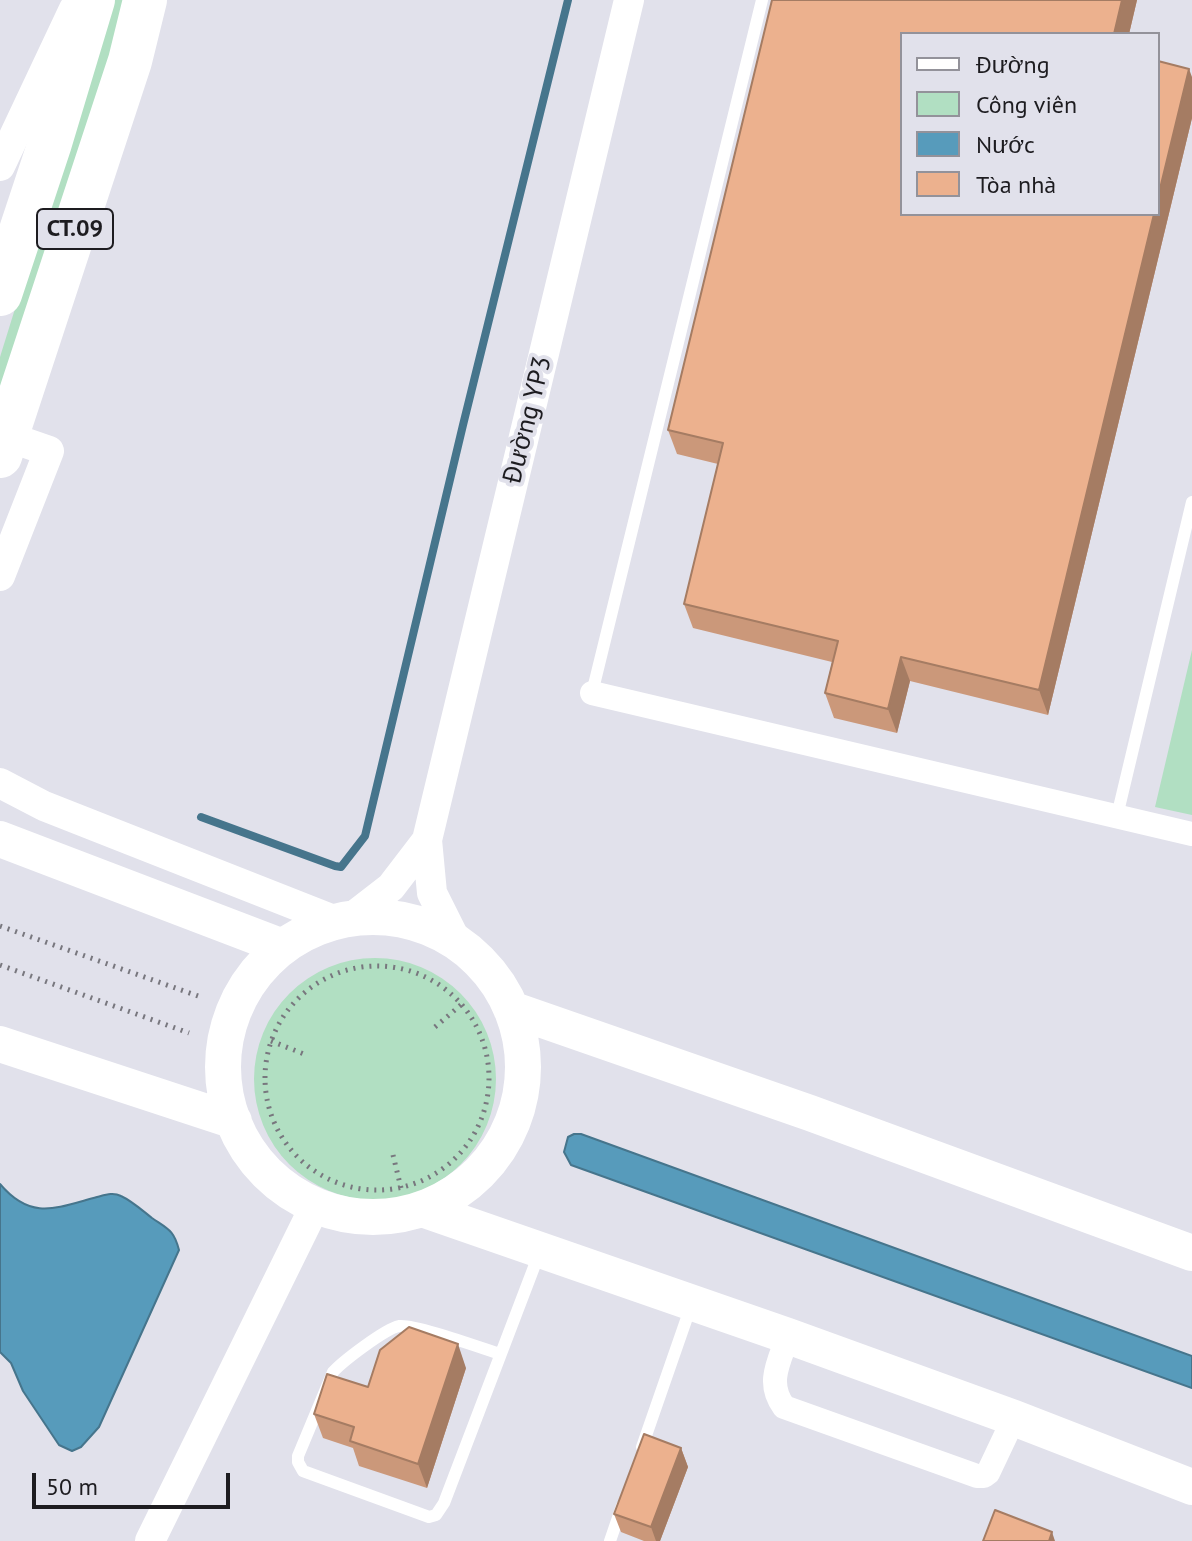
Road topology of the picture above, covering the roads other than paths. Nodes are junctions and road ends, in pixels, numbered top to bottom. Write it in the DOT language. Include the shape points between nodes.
graph roads {
  1 [pos="78,0"];
  2 [pos="93,0"];
  3 [pos="145,0"];
  4 [pos="629,0"];
  5 [pos="762,0"];
  6 [pos="0,166"];
  7 [pos="0,294"];
  8 [pos="0,434"];
  9 [pos="0,456"];
  10 [pos="1192,502"];
  11 [pos="0,576"];
  12 [pos="592,693"];
  13 [pos="0,783"];
  14 [pos="1117,816"];
  15 [pos="1192,834"];
  16 [pos="0,839"];
  17 [pos="427,840"];
  18 [pos="344,920"];
  19 [pos="457,943"];
  20 [pos="283,947"];
  21 [pos="511,1009"];
  22 [pos="0,1044"];
  23 [pos="234,1121"];
  24 [pos="411,1198"];
  25 [pos="315,1206"];
  26 [pos="540,1251"];
  27 [pos="1192,1253"];
  28 [pos="693,1302"];
  29 [pos="788,1336"];
  30 [pos="500,1354"];
  31 [pos="1014,1418"];
  32 [pos="636,1466"];
  33 [pos="1192,1487"];
  34 [pos="625,1496"];
  35 [pos="150,1541"];
  36 [pos="610,1541"];
  1 -- 6 [label="street"];
  2 -- 7 [label="highway, CT.09"];
  3 -- 9 [label="highway, CT.09" via="130,61"];
  4 -- 17 [label="street, Đường YP3"];
  5 -- 12 [label="lane"];
  8 -- 11 [label="street" via="49,451"];
  10 -- 14 [label="lane"];
  12 -- 14 [label="street"];
  13 -- 18 [label="street" via="44,806"];
  14 -- 15 [label="street"];
  16 -- 20 [label="main road"];
  17 -- 18 [label="street" via="391,887"];
  17 -- 19 [label="street" via="432,893"];
  18 -- 19 [label="main road" via="407,921"];
  18 -- 20 [label="main road" via="315,928"];
  19 -- 21 [label="main road" via="488,971"];
  20 -- 23 [label="main road" via="249,984 230,1023 223,1067"];
  21 -- 24 [label="main road" via="522,1066 509,1129 489,1162 450,1195"];
  21 -- 27 [label="main road"];
  22 -- 23 [label="main road"];
  23 -- 25 [label="main road" via="259,1164"];
  24 -- 25 [label="main road" via="388,1217"];
  24 -- 26 [label="main road"];
  25 -- 35 [label="street"];
  26 -- 28 [label="main road"];
  26 -- 30 [label="lane"];
  28 -- 29 [label="main road"];
  28 -- 32 [label="lane"];
  29 -- 31 [label="main road"];
  29 -- 31 [label="street" via="774,1378 784,1407 799,1413 977,1476 988,1473"];
  30 -- 30 [label="lane" via="436,1515 429,1517 300,1467 298,1456 333,1372 398,1326"];
  31 -- 33 [label="main road"];
  34 -- 36 [label="lane"];
}
